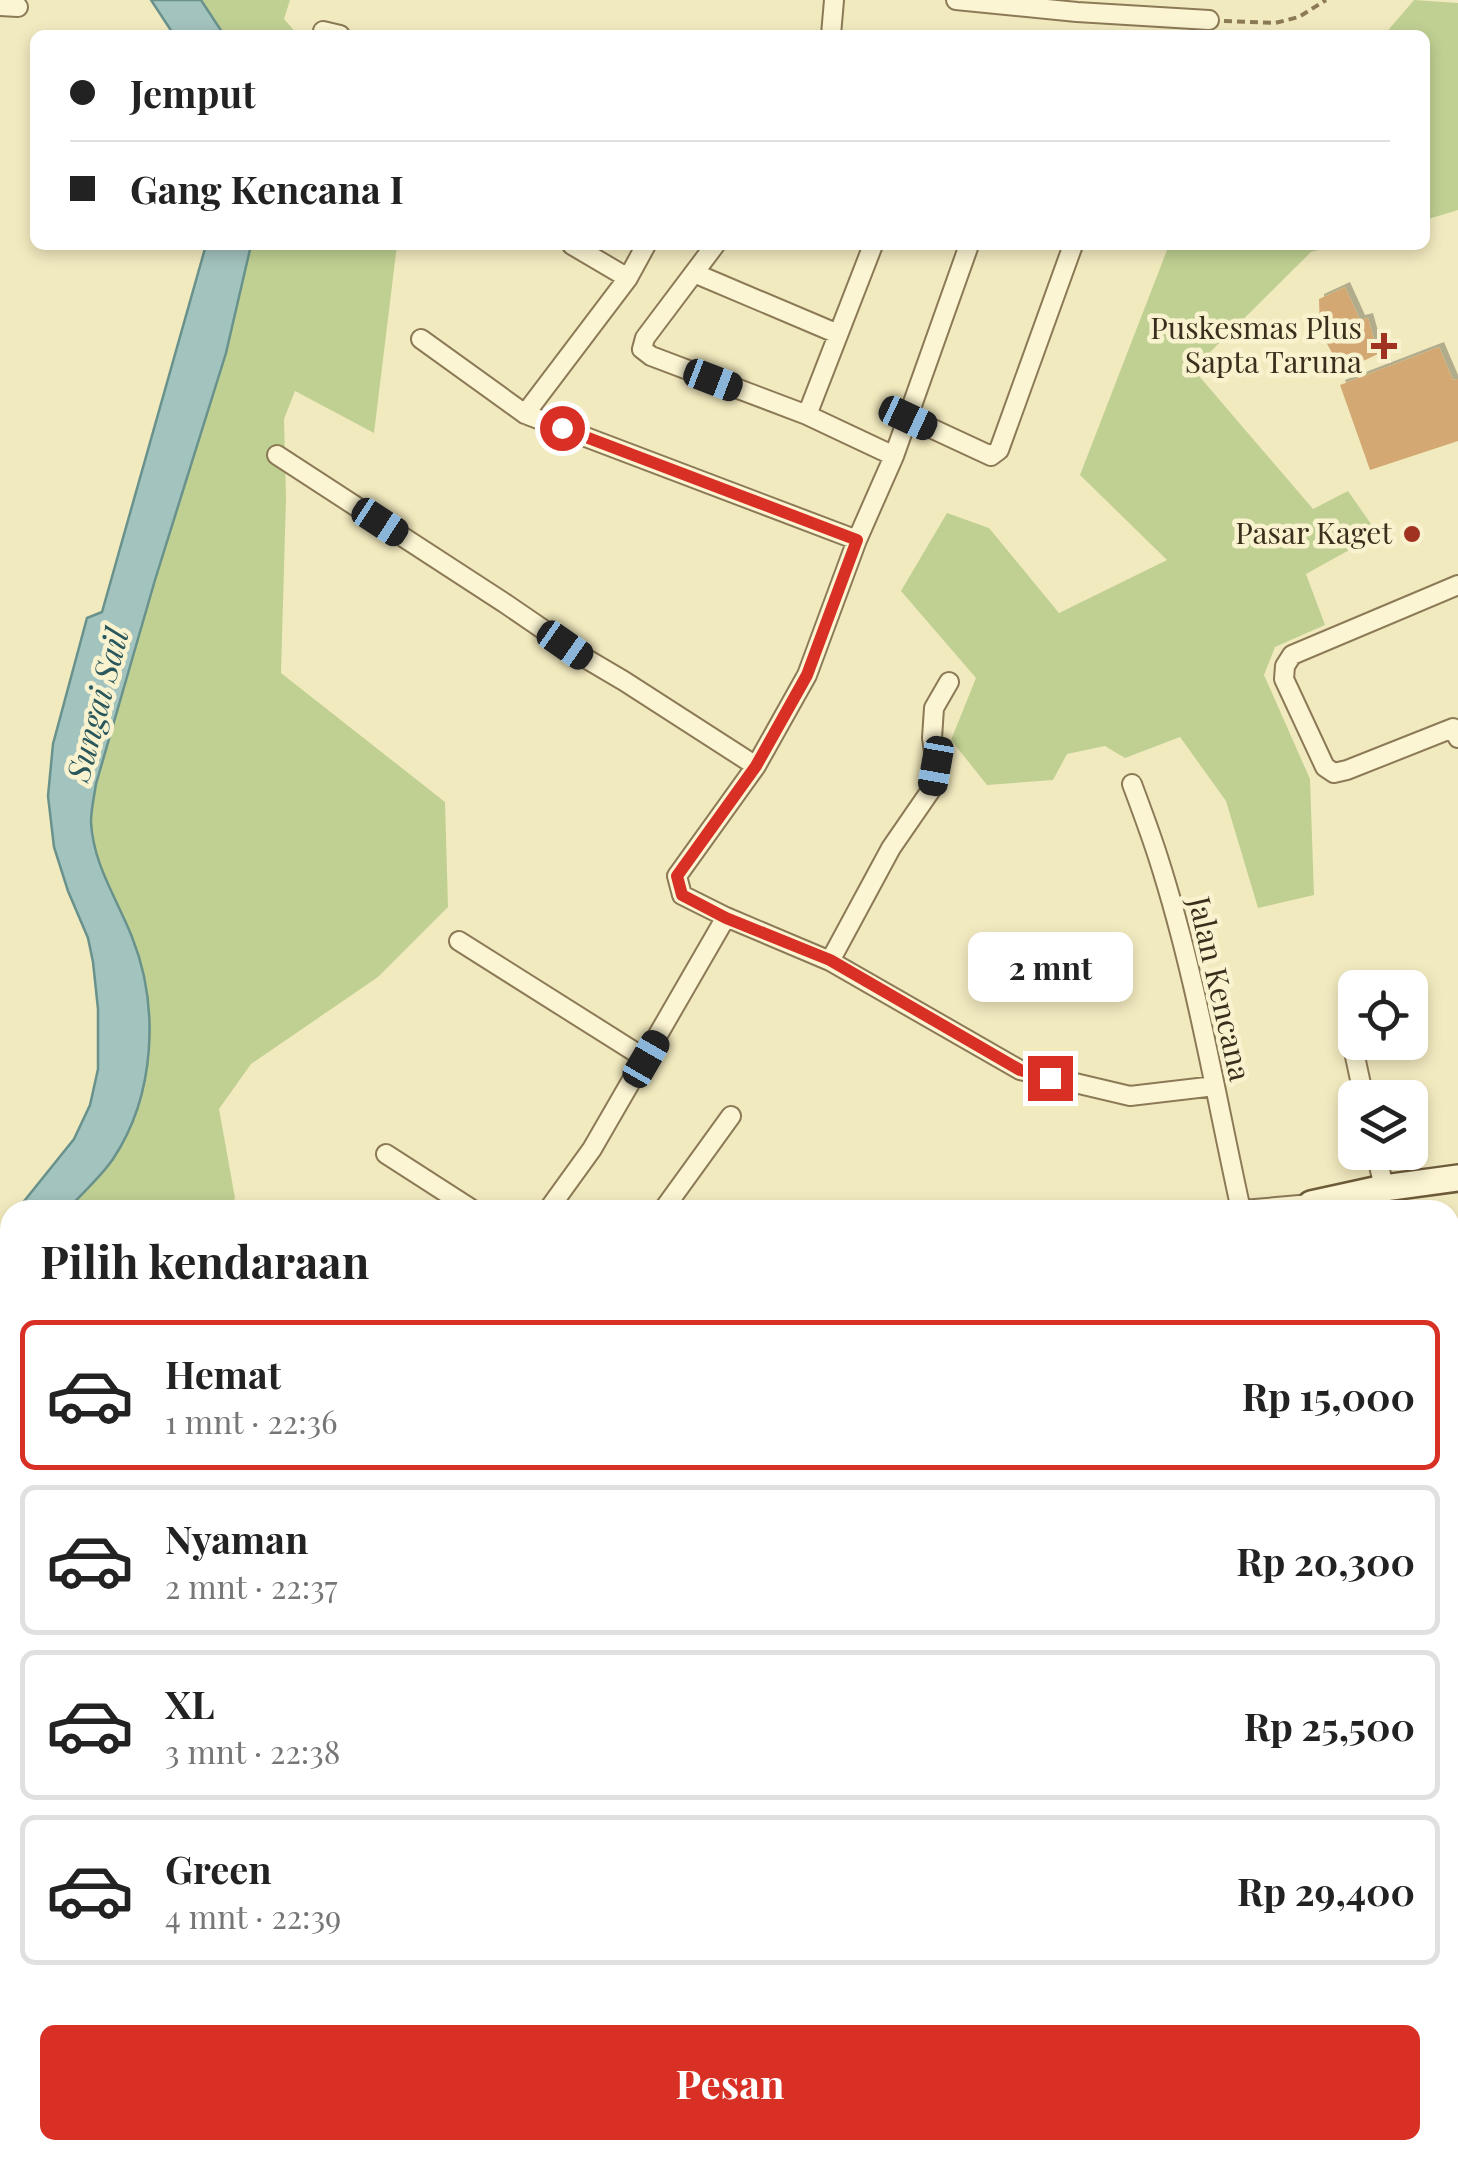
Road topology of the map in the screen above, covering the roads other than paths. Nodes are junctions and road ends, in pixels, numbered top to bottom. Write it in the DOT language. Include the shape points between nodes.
graph roads {
  1 [pos="834,0"];
  2 [pos="956,0"];
  3 [pos="1080,6"];
  4 [pos="1210,20"];
  5 [pos="832,30"];
  6 [pos="580,250"];
  7 [pos="643,250"];
  8 [pos="712,250"];
  9 [pos="867,250"];
  10 [pos="967,250"];
  11 [pos="1071,250"];
  12 [pos="694,274"];
  13 [pos="628,278"];
  14 [pos="838,334"];
  15 [pos="420,339"];
  16 [pos="525,414"];
  17 [pos="806,416"];
  18 [pos="908,418"];
  19 [pos="277,455"];
  20 [pos="894,456"];
  21 [pos="857,540"];
  22 [pos="1458,585"];
  23 [pos="948,682"];
  24 [pos="1456,731"];
  25 [pos="756,766"];
  26 [pos="1132,784"];
  27 [pos="726,918"];
  28 [pos="459,941"];
  29 [pos="830,960"];
  30 [pos="646,1059"];
  31 [pos="1216,1086"];
  32 [pos="730,1116"];
  33 [pos="386,1154"];
  34 [pos="1380,1170"];
  35 [pos="1458,1178"];
  36 [pos="1384,1188"];
  37 [pos="457,1200"];
  38 [pos="555,1200"];
  39 [pos="669,1200"];
  40 [pos="1240,1200"];
  41 [pos="1339,1200"];
  1 -- 5 [label="street"];
  2 -- 3 [label="street"];
  3 -- 4 [label="street"];
  6 -- 13 [label="street"];
  7 -- 13 [label="street"];
  8 -- 12 [label="street"];
  9 -- 14 [label="street"];
  10 -- 18 [label="street"];
  11 -- 18 [label="street" via="1000,450 991,456"];
  12 -- 14 [label="street"];
  12 -- 17 [label="street" via="642,349"];
  13 -- 16 [label="street"];
  14 -- 17 [label="street"];
  15 -- 16 [label="street"];
  16 -- 21 [label="street"];
  17 -- 20 [label="street"];
  18 -- 20 [label="street"];
  19 -- 25 [label="street"];
  20 -- 21 [label="street"];
  21 -- 25 [label="street" via="807,675"];
  22 -- 24 [label="street" via="1292,654 1284,678 1325,767 1334,773"];
  23 -- 29 [label="street" via="934,708 933,787"];
  25 -- 27 [label="street" via="677,876 682,895"];
  26 -- 31 [label="street, Jalan Kencana" via="1172,906"];
  27 -- 29 [label="street"];
  27 -- 30 [label="street"];
  28 -- 30 [label="street"];
  29 -- 31 [label="street" via="1020,1070 1130,1096"];
  30 -- 38 [label="street"];
  31 -- 40 [label="street, Jalan Kencana"];
  32 -- 39 [label="street"];
  33 -- 37 [label="street"];
  34 -- 36 [label="street"];
  35 -- 36 [label="street"];
  36 -- 41 [label="street"];
}
